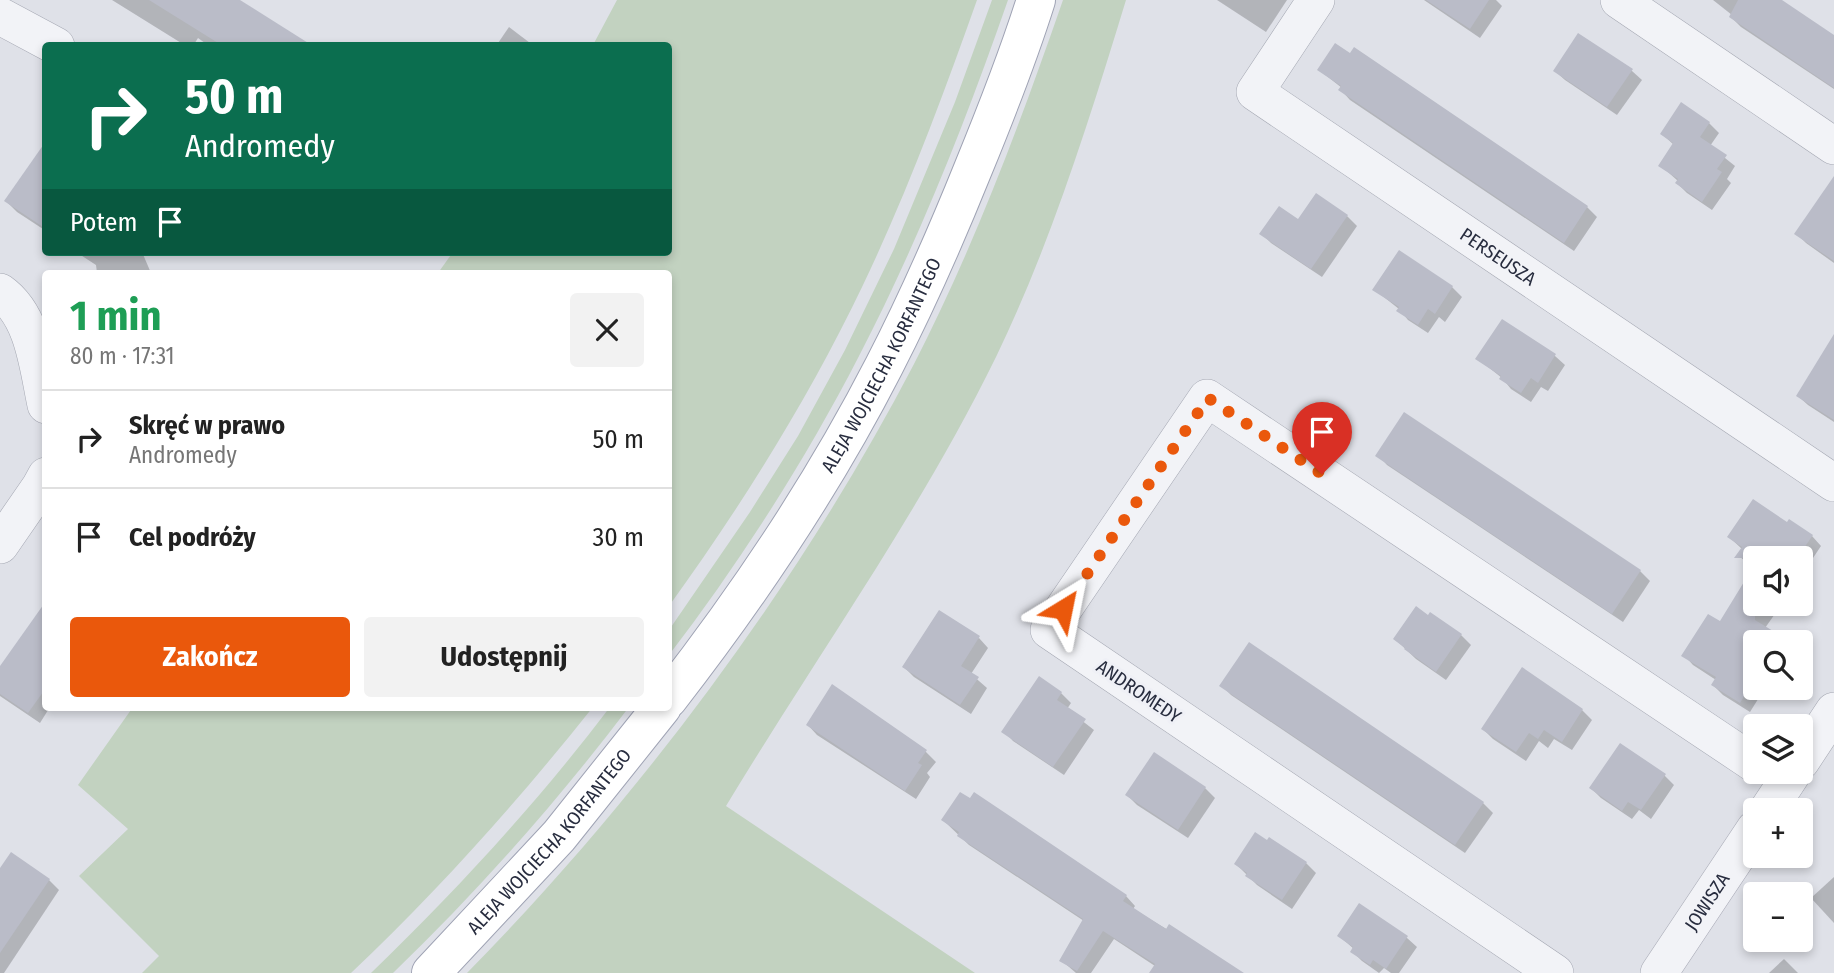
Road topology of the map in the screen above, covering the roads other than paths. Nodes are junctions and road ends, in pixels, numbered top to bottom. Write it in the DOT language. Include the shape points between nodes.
graph roads {
  1 [pos="1036,0"];
  2 [pos="1316,0"];
  3 [pos="1619,0"];
  4 [pos="0,16"];
  5 [pos="49,42"];
  6 [pos="1834,146"];
  7 [pos="0,292"];
  8 [pos="42,388"];
  9 [pos="42,483"];
  10 [pos="1834,483"];
  11 [pos="0,545"];
  12 [pos="672,693"];
  13 [pos="659,711"];
  14 [pos="1834,711"];
  15 [pos="1813,739"];
  16 [pos="1743,756"];
  17 [pos="1743,847"];
  18 [pos="431,973"];
  19 [pos="1555,973"];
  20 [pos="1659,973"];
  1 -- 12 [label="main road, ALEJA WOJCIECHA KORFANTEGO" via="968,181 883,368 784,534"];
  2 -- 10 [label="street, PERSEUSZA" via="1255,92"];
  3 -- 6 [label="street"];
  4 -- 5 [label="street"];
  7 -- 8 [label="street" via="23,320"];
  9 -- 11 [label="street"];
  13 -- 18 [label="main road, ALEJA WOJCIECHA KORFANTEGO" via="559,836"];
  14 -- 15 [label="street"];
  16 -- 19 [label="street, ANDROMEDY" via="1208,398 1049,630"];
  17 -- 20 [label="street, JOWISZA"];
}
